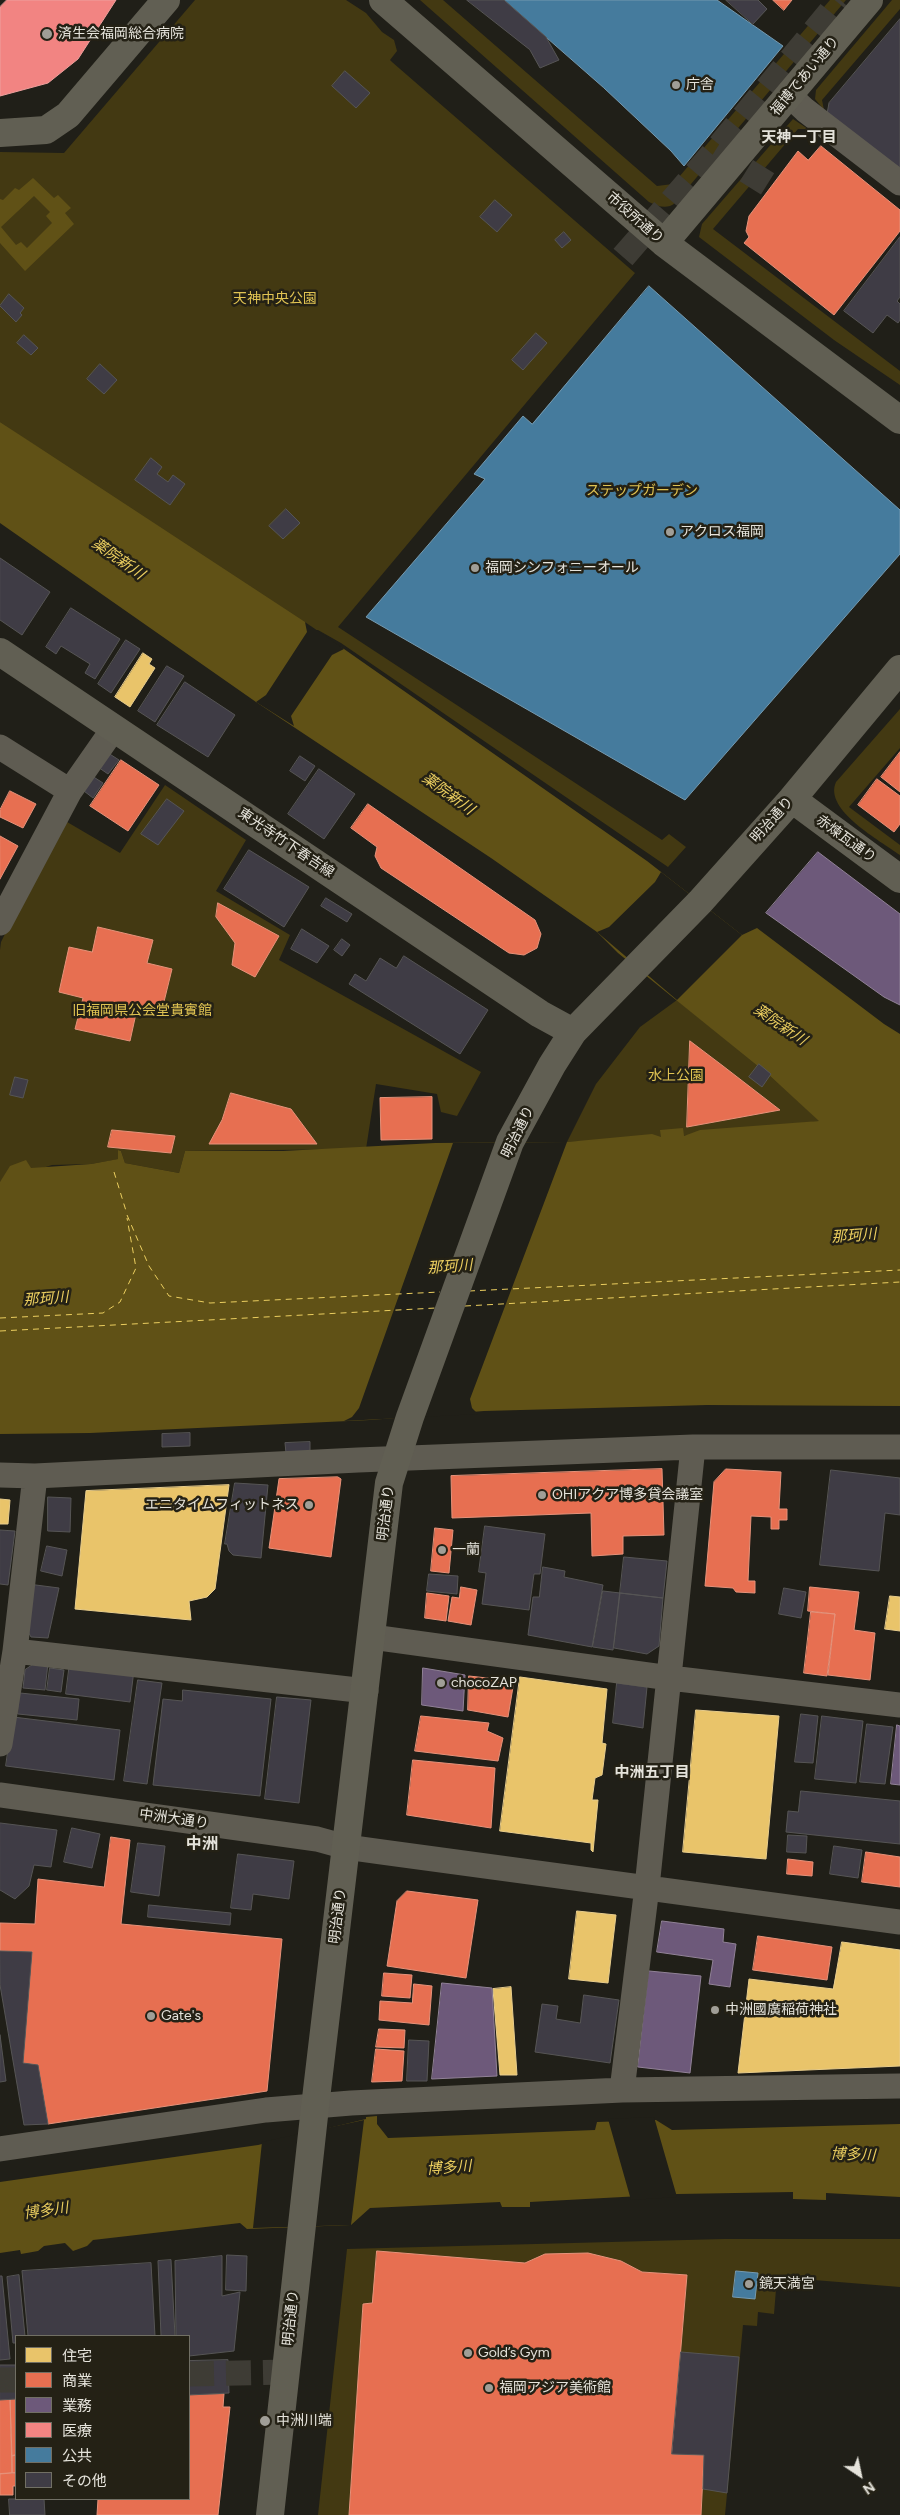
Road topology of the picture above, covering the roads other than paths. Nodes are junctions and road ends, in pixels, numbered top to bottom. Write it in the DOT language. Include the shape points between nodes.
graph roads {
  1 [pos="166,0"];
  2 [pos="384,0"];
  3 [pos="869,0"];
  4 [pos="789,95"];
  5 [pos="0,133"];
  6 [pos="900,183"];
  7 [pos="664,243"];
  8 [pos="900,420"];
  9 [pos="0,652"];
  10 [pos="900,669"];
  11 [pos="114,728"];
  12 [pos="0,747"];
  13 [pos="70,790"];
  14 [pos="792,799"];
  15 [pos="900,879"];
  16 [pos="0,923"];
  17 [pos="573,1032"];
  18 [pos="900,1447"];
  19 [pos="693,1448"];
  20 [pos="397,1458"];
  21 [pos="0,1475"];
  22 [pos="35,1476"];
  23 [pos="10,1609"];
  24 [pos="372,1637"];
  25 [pos="14,1651"];
  26 [pos="670,1678"];
  27 [pos="366,1691"];
  28 [pos="900,1705"];
  29 [pos="0,1744"];
  30 [pos="0,1795"];
  31 [pos="346,1847"];
  32 [pos="647,1887"];
  33 [pos="900,1922"];
  34 [pos="900,2086"];
  35 [pos="622,2090"];
  36 [pos="314,2119"];
  37 [pos="0,2148"];
  38 [pos="270,2515"];
  1 -- 5 [label="street" via="68,115 46,130"];
  2 -- 7 [label="street, 市役所通り"];
  3 -- 4 [label="street, 福博であい通り"];
  4 -- 6 [label="street"];
  4 -- 7 [label="street, 福博であい通り"];
  7 -- 8 [label="street, 市役所通り"];
  9 -- 11 [label="street, 東光寺竹下春吉線"];
  10 -- 14 [label="street, 明治通り"];
  11 -- 13 [label="street"];
  11 -- 17 [label="street, 東光寺竹下春吉線" via="540,1014"];
  12 -- 13 [label="street"];
  13 -- 16 [label="street"];
  14 -- 15 [label="street, 赤煉瓦通り"];
  14 -- 17 [label="street, 明治通り" via="700,902"];
  17 -- 20 [label="street, 明治通り" via="510,1142"];
  18 -- 19 [label="street"];
  19 -- 20 [label="street"];
  19 -- 26 [label="street"];
  20 -- 22 [label="street"];
  20 -- 24 [label="street, 明治通り" via="389,1483"];
  21 -- 22 [label="street"];
  22 -- 23 [label="street"];
  23 -- 25 [label="street"];
  24 -- 26 [label="street"];
  24 -- 27 [label="street, 明治通り"];
  25 -- 27 [label="street"];
  25 -- 29 [label="street"];
  26 -- 28 [label="street"];
  26 -- 32 [label="street"];
  27 -- 31 [label="street, 明治通り"];
  30 -- 31 [label="street, 中洲大通り" via="317,1839"];
  31 -- 32 [label="street, 中洲大通り"];
  31 -- 36 [label="street, 明治通り"];
  32 -- 33 [label="street, 中洲大通り"];
  32 -- 35 [label="street"];
  34 -- 35 [label="street"];
  35 -- 36 [label="street" via="351,2103"];
  36 -- 37 [label="street" via="266,2110"];
  36 -- 38 [label="street, 明治通り"];
}
